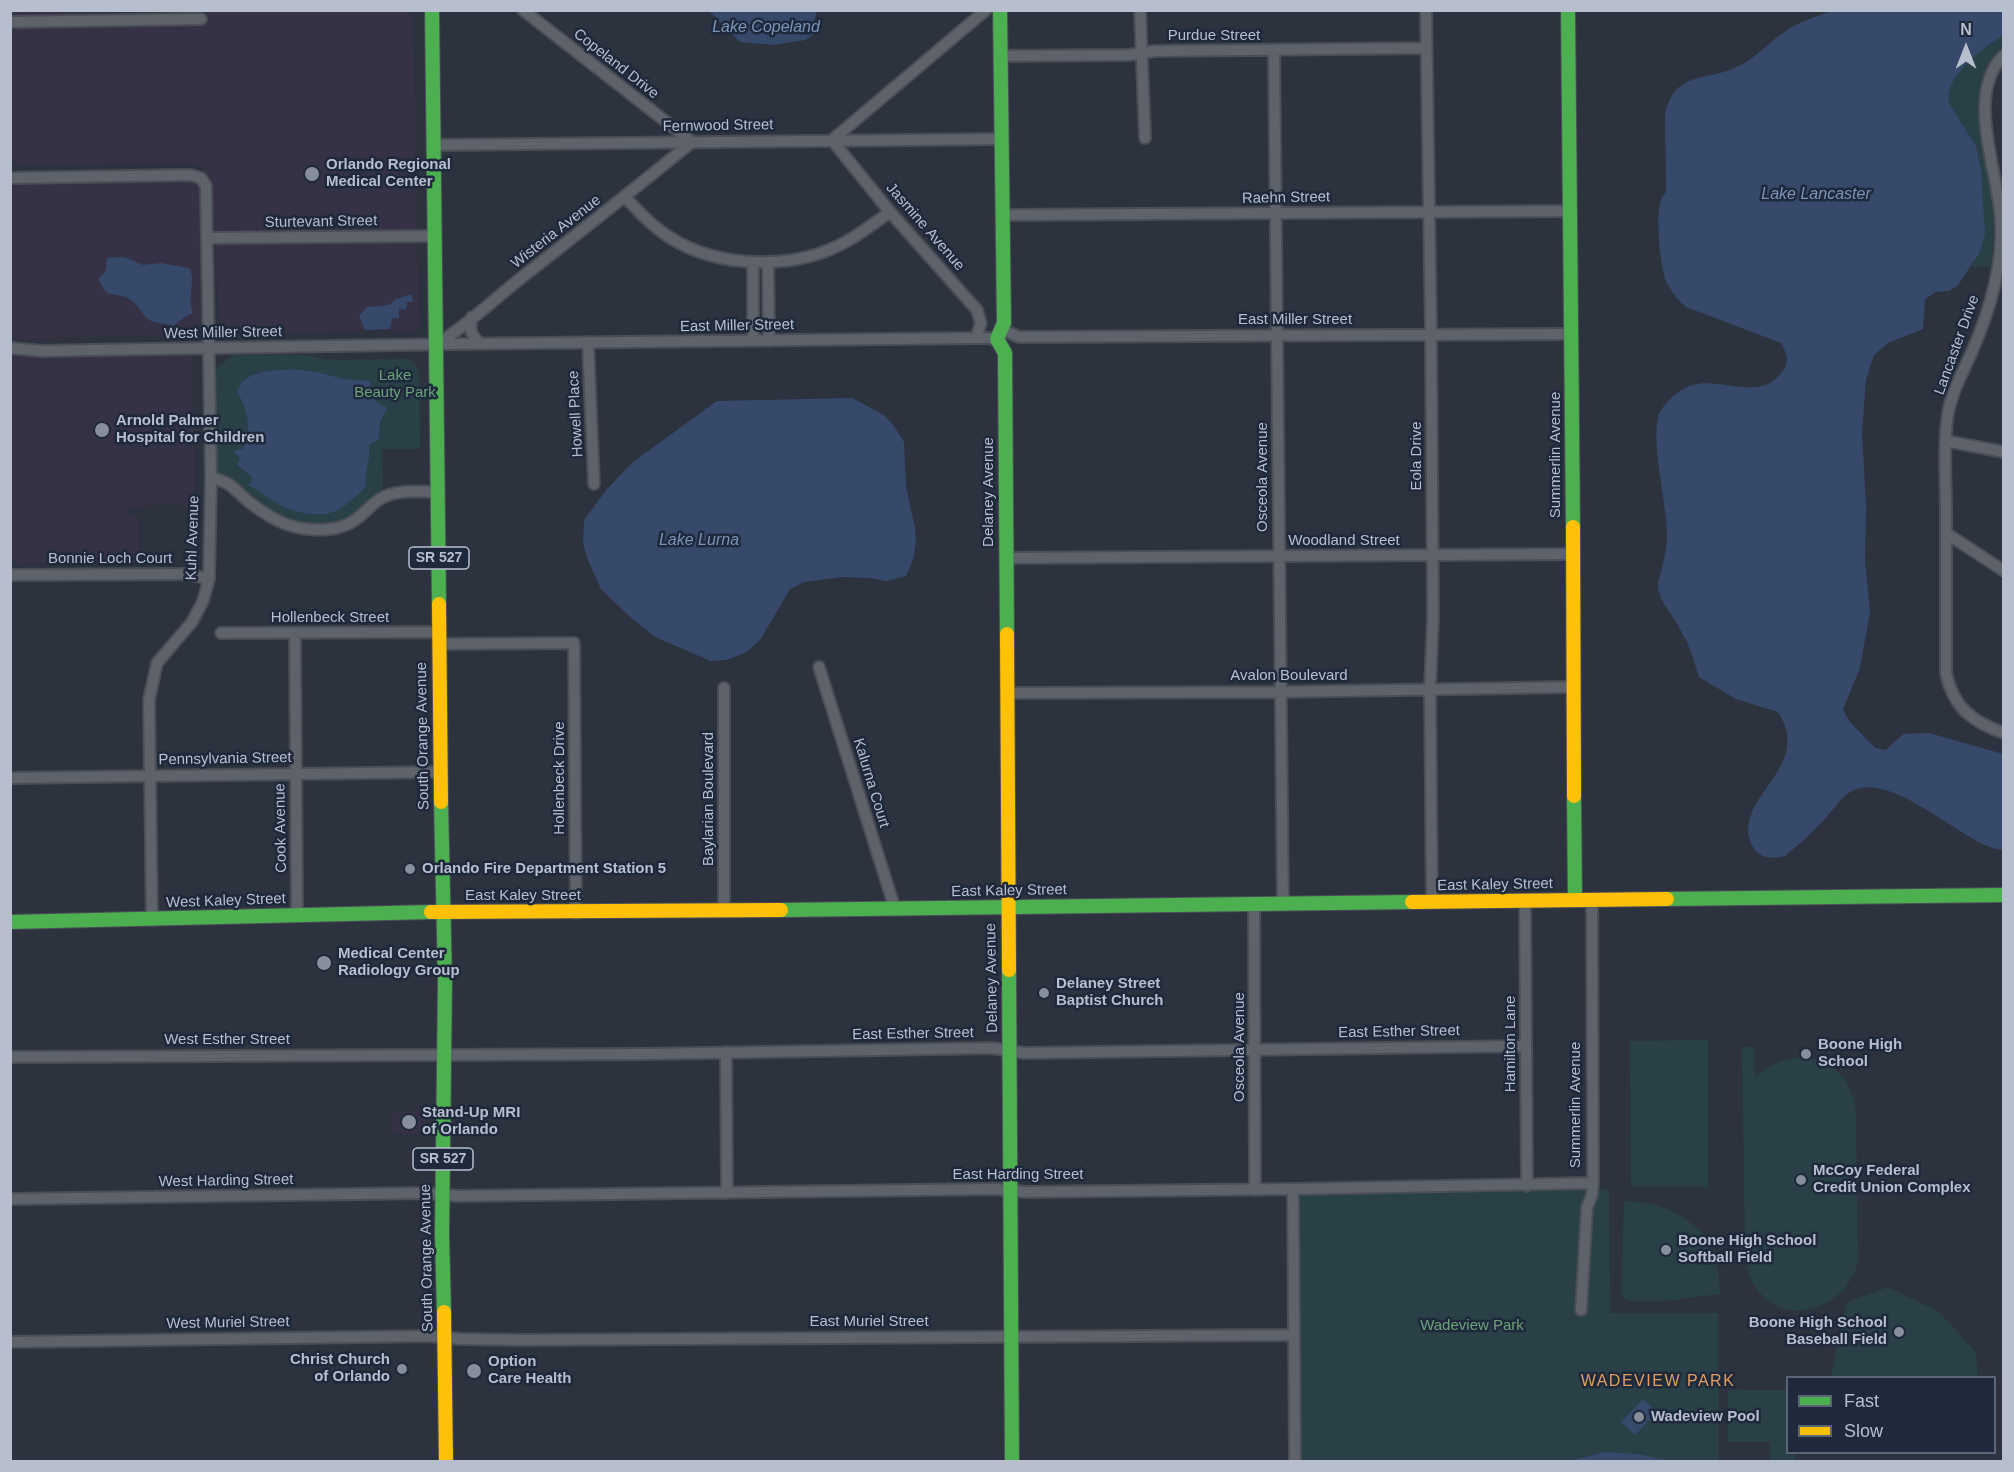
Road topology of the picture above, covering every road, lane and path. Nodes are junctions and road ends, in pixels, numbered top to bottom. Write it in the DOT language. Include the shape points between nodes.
graph roads {
  1 [pos="432,10"];
  2 [pos="523,10"];
  3 [pos="986,10"];
  4 [pos="1000,10"];
  5 [pos="1140,10"];
  6 [pos="1426,10"];
  7 [pos="1568,10"];
  8 [pos="201,20"];
  9 [pos="10,22"];
  10 [pos="1426,48"];
  11 [pos="1274,50"];
  12 [pos="1142,53"];
  13 [pos="2004,55"];
  14 [pos="1001,56"];
  15 [pos="1144,138"];
  16 [pos="1002,139"];
  17 [pos="832,140"];
  18 [pos="692,141"];
  19 [pos="434,145"];
  20 [pos="10,178"];
  21 [pos="625,197"];
  22 [pos="1430,211"];
  23 [pos="1570,211"];
  24 [pos="890,212"];
  25 [pos="1275,214"];
  26 [pos="1003,215"];
  27 [pos="435,236"];
  28 [pos="207,238"];
  29 [pos="753,262"];
  30 [pos="768,262"];
  31 [pos="472,317"];
  32 [pos="1431,334"];
  33 [pos="1571,334"];
  34 [pos="1277,335"];
  35 [pos="976,338"];
  36 [pos="1005,338"];
  37 [pos="753,341"];
  38 [pos="769,341"];
  39 [pos="588,342"];
  40 [pos="489,344"];
  41 [pos="437,345"];
  42 [pos="10,348"];
  43 [pos="209,348"];
  44 [pos="1946,441"];
  45 [pos="2004,452"];
  46 [pos="211,478"];
  47 [pos="594,484"];
  48 [pos="439,492"];
  49 [pos="1946,533"];
  50 [pos="1573,554"];
  51 [pos="1433,555"];
  52 [pos="1279,556"];
  53 [pos="1006,558"];
  54 [pos="2004,571"];
  55 [pos="10,575"];
  56 [pos="209,579"];
  57 [pos="221,633"];
  58 [pos="294,633"];
  59 [pos="439,638"];
  60 [pos="574,643"];
  61 [pos="819,667"];
  62 [pos="1572,687"];
  63 [pos="724,688"];
  64 [pos="1430,689"];
  65 [pos="1280,692"];
  66 [pos="1007,693"];
  67 [pos="2004,733"];
  68 [pos="440,772"];
  69 [pos="295,773"];
  70 [pos="150,775"];
  71 [pos="10,778"];
  72 [pos="2004,895"];
  73 [pos="1575,900"];
  74 [pos="1592,900"];
  75 [pos="1525,901"];
  76 [pos="1432,902"];
  77 [pos="1283,904"];
  78 [pos="1254,905"];
  79 [pos="1008,907"];
  80 [pos="895,909"];
  81 [pos="724,911"];
  82 [pos="444,912"];
  83 [pos="576,913"];
  84 [pos="297,915"];
  85 [pos="152,920"];
  86 [pos="10,922"];
  87 [pos="1526,1046"];
  88 [pos="1255,1050"];
  89 [pos="1010,1051"];
  90 [pos="726,1052"];
  91 [pos="444,1054"];
  92 [pos="10,1057"];
  93 [pos="1593,1183"];
  94 [pos="1527,1185"];
  95 [pos="1293,1189"];
  96 [pos="1011,1190"];
  97 [pos="1255,1190"];
  98 [pos="727,1193"];
  99 [pos="442,1195"];
  100 [pos="10,1199"];
  101 [pos="1581,1310"];
  102 [pos="1293,1335"];
  103 [pos="1012,1336"];
  104 [pos="445,1337"];
  105 [pos="10,1342"];
  106 [pos="446,1461"];
  107 [pos="1013,1461"];
  108 [pos="1295,1461"];
  1 -- 19 [label="street, South Orange Avenue / SR 527"];
  2 -- 18 [label="street, Copeland Drive"];
  3 -- 17 [label="street"];
  4 -- 14 [label="street, Delaney Avenue"];
  5 -- 12 [label="street"];
  6 -- 10 [label="street, Eola Drive"];
  7 -- 23 [label="street, Summerlin Avenue"];
  8 -- 9 [label="street"];
  10 -- 11 [label="street, Purdue Street"];
  10 -- 22 [label="street, Eola Drive"];
  11 -- 12 [label="street, Purdue Street"];
  11 -- 25 [label="street, Osceola Avenue"];
  12 -- 14 [label="street, Purdue Street"];
  12 -- 15 [label="street"];
  13 -- 44 [label="street, Lancaster Drive" via="1995,63 1984,96 2001,223 1996,276 1982,325 1953,394"];
  14 -- 16 [label="street, Delaney Avenue"];
  16 -- 17 [label="street, Fernwood Street"];
  16 -- 26 [label="street, Delaney Avenue"];
  17 -- 18 [label="street, Fernwood Street"];
  17 -- 24 [label="street, Jasmine Avenue"];
  18 -- 19 [label="street, Fernwood Street"];
  18 -- 21 [label="street, Wisteria Avenue"];
  19 -- 27 [label="street, South Orange Avenue / SR 527"];
  20 -- 28 [label="street, Kuhl Avenue" via="201,178 206,186"];
  21 -- 29 [label="street" via="652,225 690,248"];
  21 -- 31 [label="street, Wisteria Avenue"];
  22 -- 23 [label="street, Raehn Street"];
  22 -- 25 [label="street, Raehn Street"];
  22 -- 32 [label="street, Eola Drive"];
  23 -- 33 [label="street, Summerlin Avenue"];
  24 -- 30 [label="street" via="848,241 816,254"];
  24 -- 35 [label="street, Jasmine Avenue" via="977,310 981,323"];
  25 -- 26 [label="street, Raehn Street"];
  25 -- 34 [label="street, Osceola Avenue"];
  26 -- 36 [label="street, Delaney Avenue"];
  27 -- 28 [label="street, Sturtevant Street"];
  27 -- 41 [label="street, South Orange Avenue / SR 527"];
  28 -- 43 [label="street, Kuhl Avenue"];
  29 -- 30 [label="street"];
  29 -- 37 [label="street"];
  30 -- 38 [label="street"];
  31 -- 40 [label="street" via="472,334"];
  31 -- 41 [label="street, Wisteria Avenue"];
  32 -- 33 [label="street, East Miller Street"];
  32 -- 34 [label="street, East Miller Street"];
  32 -- 51 [label="street, Eola Drive"];
  33 -- 50 [label="street, Summerlin Avenue"];
  34 -- 36 [label="street, East Miller Street"];
  34 -- 52 [label="street, Osceola Avenue"];
  35 -- 36 [label="street, East Miller Street"];
  35 -- 38 [label="street, East Miller Street"];
  36 -- 53 [label="street, Delaney Avenue"];
  37 -- 38 [label="street, East Miller Street"];
  37 -- 39 [label="street, East Miller Street"];
  39 -- 40 [label="street, East Miller Street"];
  39 -- 47 [label="street, Howell Place"];
  40 -- 41 [label="street, East Miller Street"];
  41 -- 43 [label="street, West Miller Street"];
  41 -- 48 [label="street, South Orange Avenue / SR 527"];
  42 -- 43 [label="street, West Miller Street"];
  43 -- 46 [label="street, Kuhl Avenue"];
  44 -- 45 [label="street"];
  44 -- 49 [label="street, Lancaster Drive"];
  46 -- 48 [label="street" via="227,482 268,516 293,527 314,530 352,522 386,496"];
  46 -- 56 [label="street, Kuhl Avenue"];
  48 -- 59 [label="street, South Orange Avenue / SR 527"];
  49 -- 54 [label="street"];
  49 -- 67 [label="street, Lancaster Drive" via="1946,673 1950,690 1971,718"];
  50 -- 51 [label="street, Woodland Street"];
  50 -- 62 [label="street, Summerlin Avenue"];
  51 -- 52 [label="street, Woodland Street"];
  51 -- 64 [label="street, Eola Drive"];
  52 -- 53 [label="street, Woodland Street"];
  52 -- 65 [label="street, Osceola Avenue"];
  53 -- 66 [label="street, Delaney Avenue"];
  55 -- 56 [label="street, Bonnie Loch Court" via="187,574"];
  56 -- 70 [label="street, Kuhl Avenue" via="192,622 157,663 149,700"];
  57 -- 58 [label="street, Hollenbeck Street"];
  58 -- 59 [label="street, Hollenbeck Street"];
  58 -- 69 [label="street, Cook Avenue"];
  59 -- 60 [label="street, Hollenbeck Street"];
  59 -- 68 [label="street, South Orange Avenue / SR 527"];
  60 -- 83 [label="street, Hollenbeck Drive"];
  61 -- 80 [label="street, Kalurna Court"];
  62 -- 64 [label="street, Avalon Boulevard"];
  62 -- 73 [label="street, Summerlin Avenue"];
  63 -- 81 [label="street, Baylarian Boulevard"];
  64 -- 65 [label="street, Avalon Boulevard"];
  64 -- 76 [label="street, Eola Drive"];
  65 -- 66 [label="street, Avalon Boulevard"];
  65 -- 77 [label="street, Osceola Avenue"];
  66 -- 79 [label="street, Delaney Avenue"];
  68 -- 69 [label="street, Pennsylvania Street"];
  68 -- 82 [label="street, South Orange Avenue / SR 527"];
  69 -- 70 [label="street, Pennsylvania Street"];
  69 -- 84 [label="street, Cook Avenue"];
  70 -- 71 [label="street, Pennsylvania Street"];
  70 -- 85 [label="street, Kuhl Avenue"];
  72 -- 74 [label="street"];
  73 -- 74 [label="street, East Kaley Street"];
  73 -- 75 [label="street, East Kaley Street"];
  74 -- 93 [label="street, Summerlin Avenue"];
  75 -- 76 [label="street, East Kaley Street"];
  75 -- 87 [label="street, Hamilton Lane"];
  76 -- 77 [label="street, East Kaley Street"];
  77 -- 78 [label="street, East Kaley Street"];
  78 -- 79 [label="street, East Kaley Street"];
  78 -- 88 [label="street, Osceola Avenue"];
  79 -- 80 [label="street, East Kaley Street"];
  79 -- 89 [label="street, Delaney Avenue"];
  80 -- 81 [label="street, East Kaley Street"];
  81 -- 83 [label="street, East Kaley Street"];
  82 -- 83 [label="street, East Kaley Street"];
  82 -- 84 [label="street, West Kaley Street"];
  82 -- 91 [label="street, South Orange Avenue / SR 527"];
  84 -- 85 [label="street, West Kaley Street"];
  85 -- 86 [label="street, West Kaley Street"];
  87 -- 88 [label="street, East Esther Street"];
  87 -- 94 [label="street, Hamilton Lane"];
  88 -- 89 [label="street, East Esther Street"];
  88 -- 97 [label="street, Osceola Avenue"];
  89 -- 90 [label="street, East Esther Street" via="992,1048"];
  89 -- 96 [label="street, Delaney Avenue"];
  90 -- 91 [label="street, East Esther Street"];
  90 -- 98 [label="street"];
  91 -- 92 [label="street, West Esther Street"];
  91 -- 99 [label="street, South Orange Avenue / SR 527"];
  93 -- 94 [label="street, East Harding Street"];
  93 -- 101 [label="street, Summerlin Avenue" via="1587,1207"];
  94 -- 95 [label="street, East Harding Street"];
  95 -- 97 [label="street, East Harding Street"];
  95 -- 102 [label="street"];
  96 -- 97 [label="street, East Harding Street"];
  96 -- 98 [label="street, East Harding Street"];
  96 -- 103 [label="street, Delaney Avenue"];
  98 -- 99 [label="street, East Harding Street"];
  99 -- 100 [label="street, West Harding Street"];
  99 -- 104 [label="street, South Orange Avenue / SR 527"];
  102 -- 103 [label="street, East Muriel Street"];
  102 -- 108 [label="street"];
  103 -- 104 [label="street, East Muriel Street" via="522,1340"];
  103 -- 107 [label="street, Delaney Avenue"];
  104 -- 105 [label="street, West Muriel Street"];
  104 -- 106 [label="street, South Orange Avenue / SR 527"];
}
